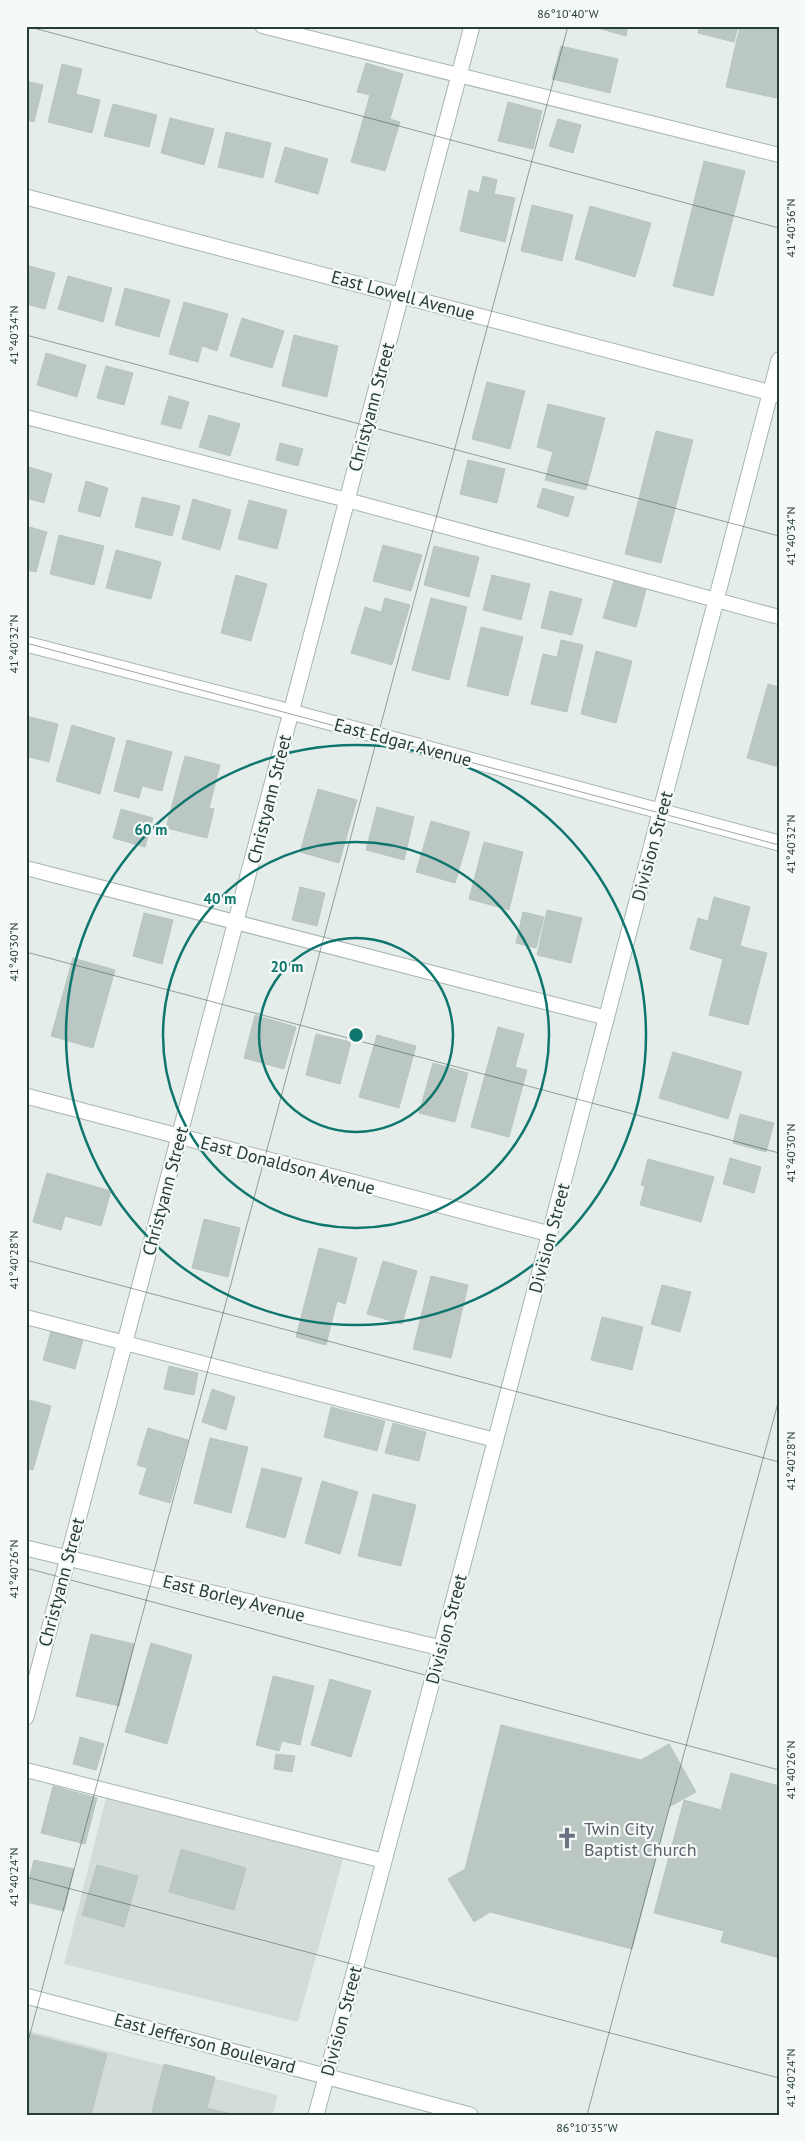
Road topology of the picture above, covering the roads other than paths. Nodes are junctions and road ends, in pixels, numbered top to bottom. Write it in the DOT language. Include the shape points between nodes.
graph roads {
  1 [pos="262,26"];
  2 [pos="472,26"];
  3 [pos="459,77"];
  4 [pos="779,155"];
  5 [pos="26,197"];
  6 [pos="401,295"];
  7 [pos="779,360"];
  8 [pos="774,394"];
  9 [pos="26,417"];
  10 [pos="347,500"];
  11 [pos="716,601"];
  12 [pos="779,617"];
  13 [pos="26,644"];
  14 [pos="291,712"];
  15 [pos="661,810"];
  16 [pos="779,843"];
  17 [pos="26,868"];
  18 [pos="237,923"];
  19 [pos="607,1018"];
  20 [pos="26,1096"];
  21 [pos="180,1136"];
  22 [pos="550,1234"];
  23 [pos="26,1317"];
  24 [pos="125,1341"];
  25 [pos="495,1440"];
  26 [pos="26,1548"];
  27 [pos="67,1558"];
  28 [pos="441,1648"];
  29 [pos="26,1717"];
  30 [pos="26,1770"];
  31 [pos="384,1861"];
  32 [pos="26,1996"];
  33 [pos="326,2076"];
  34 [pos="316,2115"];
  35 [pos="470,2115"];
  1 -- 3 [label="lane"];
  2 -- 3 [label="street, Christyann Street"];
  3 -- 4 [label="lane"];
  3 -- 6 [label="street, Christyann Street"];
  5 -- 6 [label="street, East Lowell Avenue"];
  6 -- 8 [label="street, East Lowell Avenue"];
  6 -- 10 [label="street, Christyann Street"];
  7 -- 8 [label="street, Division Street"];
  8 -- 11 [label="street, Division Street"];
  9 -- 10 [label="lane"];
  10 -- 11 [label="lane"];
  10 -- 14 [label="street, Christyann Street"];
  11 -- 12 [label="lane"];
  11 -- 15 [label="street, Division Street"];
  13 -- 14 [label="street, East Edgar Avenue"];
  14 -- 15 [label="street, East Edgar Avenue"];
  14 -- 18 [label="street, Christyann Street"];
  15 -- 16 [label="street, East Edgar Avenue"];
  15 -- 19 [label="street, Division Street"];
  17 -- 18 [label="lane"];
  18 -- 19 [label="lane"];
  18 -- 21 [label="street, Christyann Street"];
  19 -- 22 [label="street, Division Street"];
  20 -- 21 [label="street, East Donaldson Avenue"];
  21 -- 22 [label="street, East Donaldson Avenue"];
  21 -- 24 [label="street, Christyann Street"];
  22 -- 25 [label="street, Division Street"];
  23 -- 24 [label="lane"];
  24 -- 25 [label="lane"];
  24 -- 27 [label="street, Christyann Street"];
  25 -- 28 [label="street, Division Street"];
  26 -- 27 [label="street, East Borley Avenue"];
  27 -- 28 [label="street, East Borley Avenue"];
  27 -- 29 [label="street, Christyann Street"];
  28 -- 31 [label="street, Division Street"];
  30 -- 31 [label="lane"];
  31 -- 33 [label="street, Division Street"];
  32 -- 33 [label="street, East Jefferson Boulevard"];
  33 -- 34 [label="street, Division Street"];
  33 -- 35 [label="street, East Jefferson Boulevard"];
}
